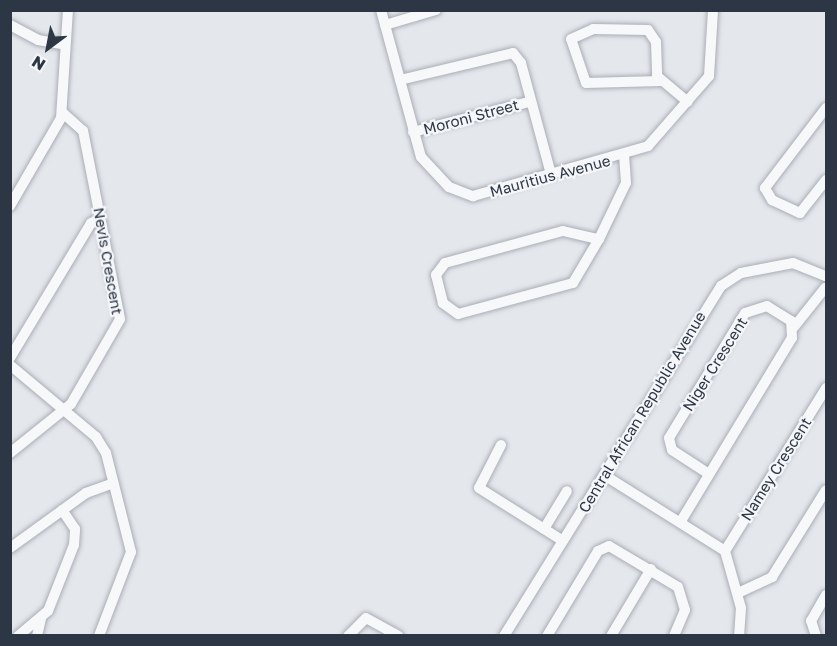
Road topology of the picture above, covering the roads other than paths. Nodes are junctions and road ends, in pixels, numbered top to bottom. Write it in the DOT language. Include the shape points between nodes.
graph roads {
  1 [pos="68,10"];
  2 [pos="381,10"];
  3 [pos="436,10"];
  4 [pos="713,10"];
  5 [pos="10,25"];
  6 [pos="385,25"];
  7 [pos="65,45"];
  8 [pos="400,80"];
  9 [pos="660,81"];
  10 [pos="529,102"];
  11 [pos="688,102"];
  12 [pos="826,108"];
  13 [pos="62,112"];
  14 [pos="413,132"];
  15 [pos="624,157"];
  16 [pos="551,174"];
  17 [pos="826,180"];
  18 [pos="10,206"];
  19 [pos="100,219"];
  20 [pos="599,239"];
  21 [pos="826,276"];
  22 [pos="825,288"];
  23 [pos="794,327"];
  24 [pos="10,358"];
  25 [pos="10,366"];
  26 [pos="826,388"];
  27 [pos="64,409"];
  28 [pos="501,445"];
  29 [pos="13,447"];
  30 [pos="709,474"];
  31 [pos="604,475"];
  32 [pos="113,483"];
  33 [pos="826,490"];
  34 [pos="567,491"];
  35 [pos="62,510"];
  36 [pos="681,521"];
  37 [pos="544,529"];
  38 [pos="563,541"];
  39 [pos="10,548"];
  40 [pos="725,551"];
  41 [pos="651,569"];
  42 [pos="738,592"];
  43 [pos="826,595"];
  44 [pos="41,618"];
  45 [pos="18,636"];
  46 [pos="37,636"];
  47 [pos="99,636"];
  48 [pos="348,636"];
  49 [pos="398,636"];
  50 [pos="504,636"];
  51 [pos="547,636"];
  52 [pos="611,636"];
  53 [pos="674,636"];
  54 [pos="739,636"];
  55 [pos="816,636"];
  1 -- 7 [label="street"];
  2 -- 6 [label="street, Mauritius Avenue"];
  3 -- 6 [label="street"];
  4 -- 11 [label="street, Mauritius Avenue" via="712,68"];
  5 -- 7 [label="street" via="38,40"];
  6 -- 8 [label="street, Mauritius Avenue"];
  7 -- 13 [label="street"];
  8 -- 10 [label="street" via="507,51 520,60"];
  8 -- 14 [label="street, Mauritius Avenue"];
  9 -- 9 [label="street" via="656,42 648,30 593,29 571,39 586,83"];
  9 -- 11 [label="street"];
  10 -- 14 [label="street, Moroni Street"];
  10 -- 16 [label="street"];
  11 -- 15 [label="street, Mauritius Avenue" via="648,146"];
  12 -- 17 [label="street" via="765,188 772,200 800,213"];
  13 -- 18 [label="street"];
  13 -- 19 [label="street, Nevis Crescent" via="82,126"];
  14 -- 16 [label="street, Mauritius Avenue" via="427,166 462,194 484,194"];
  15 -- 16 [label="street, Mauritius Avenue"];
  15 -- 20 [label="street" via="626,183"];
  19 -- 24 [label="street" via="90,223"];
  19 -- 27 [label="street, Nevis Crescent" via="120,319"];
  20 -- 20 [label="street" via="563,231 445,263 436,275 444,305 458,314 573,283"];
  21 -- 31 [label="street, Central African Republic Avenue" via="793,263 725,282"];
  22 -- 23 [label="street"];
  23 -- 30 [label="street"];
  23 -- 30 [label="street, Niger Crescent" via="766,306 749,310 671,435 672,450"];
  25 -- 27 [label="street"];
  26 -- 40 [label="street, Namey Crescent"];
  27 -- 29 [label="street, Nevis Crescent"];
  27 -- 32 [label="street" via="103,444"];
  28 -- 37 [label="street" via="479,488"];
  30 -- 36 [label="street"];
  31 -- 36 [label="street"];
  31 -- 38 [label="street, Central African Republic Avenue"];
  32 -- 35 [label="street"];
  32 -- 47 [label="street" via="130,552"];
  33 -- 42 [label="street" via="770,580"];
  34 -- 37 [label="street"];
  35 -- 39 [label="street"];
  35 -- 44 [label="street" via="75,529 76,540"];
  36 -- 40 [label="street"];
  37 -- 38 [label="street"];
  38 -- 50 [label="street, Central African Republic Avenue"];
  40 -- 42 [label="street"];
  41 -- 51 [label="street" via="615,547 602,548"];
  41 -- 52 [label="street"];
  41 -- 53 [label="street" via="675,584 681,596 684,615"];
  42 -- 54 [label="street" via="743,620"];
  43 -- 55 [label="street" via="811,621"];
  44 -- 45 [label="street"];
  44 -- 46 [label="street"];
  48 -- 49 [label="street" via="366,618"];
}
